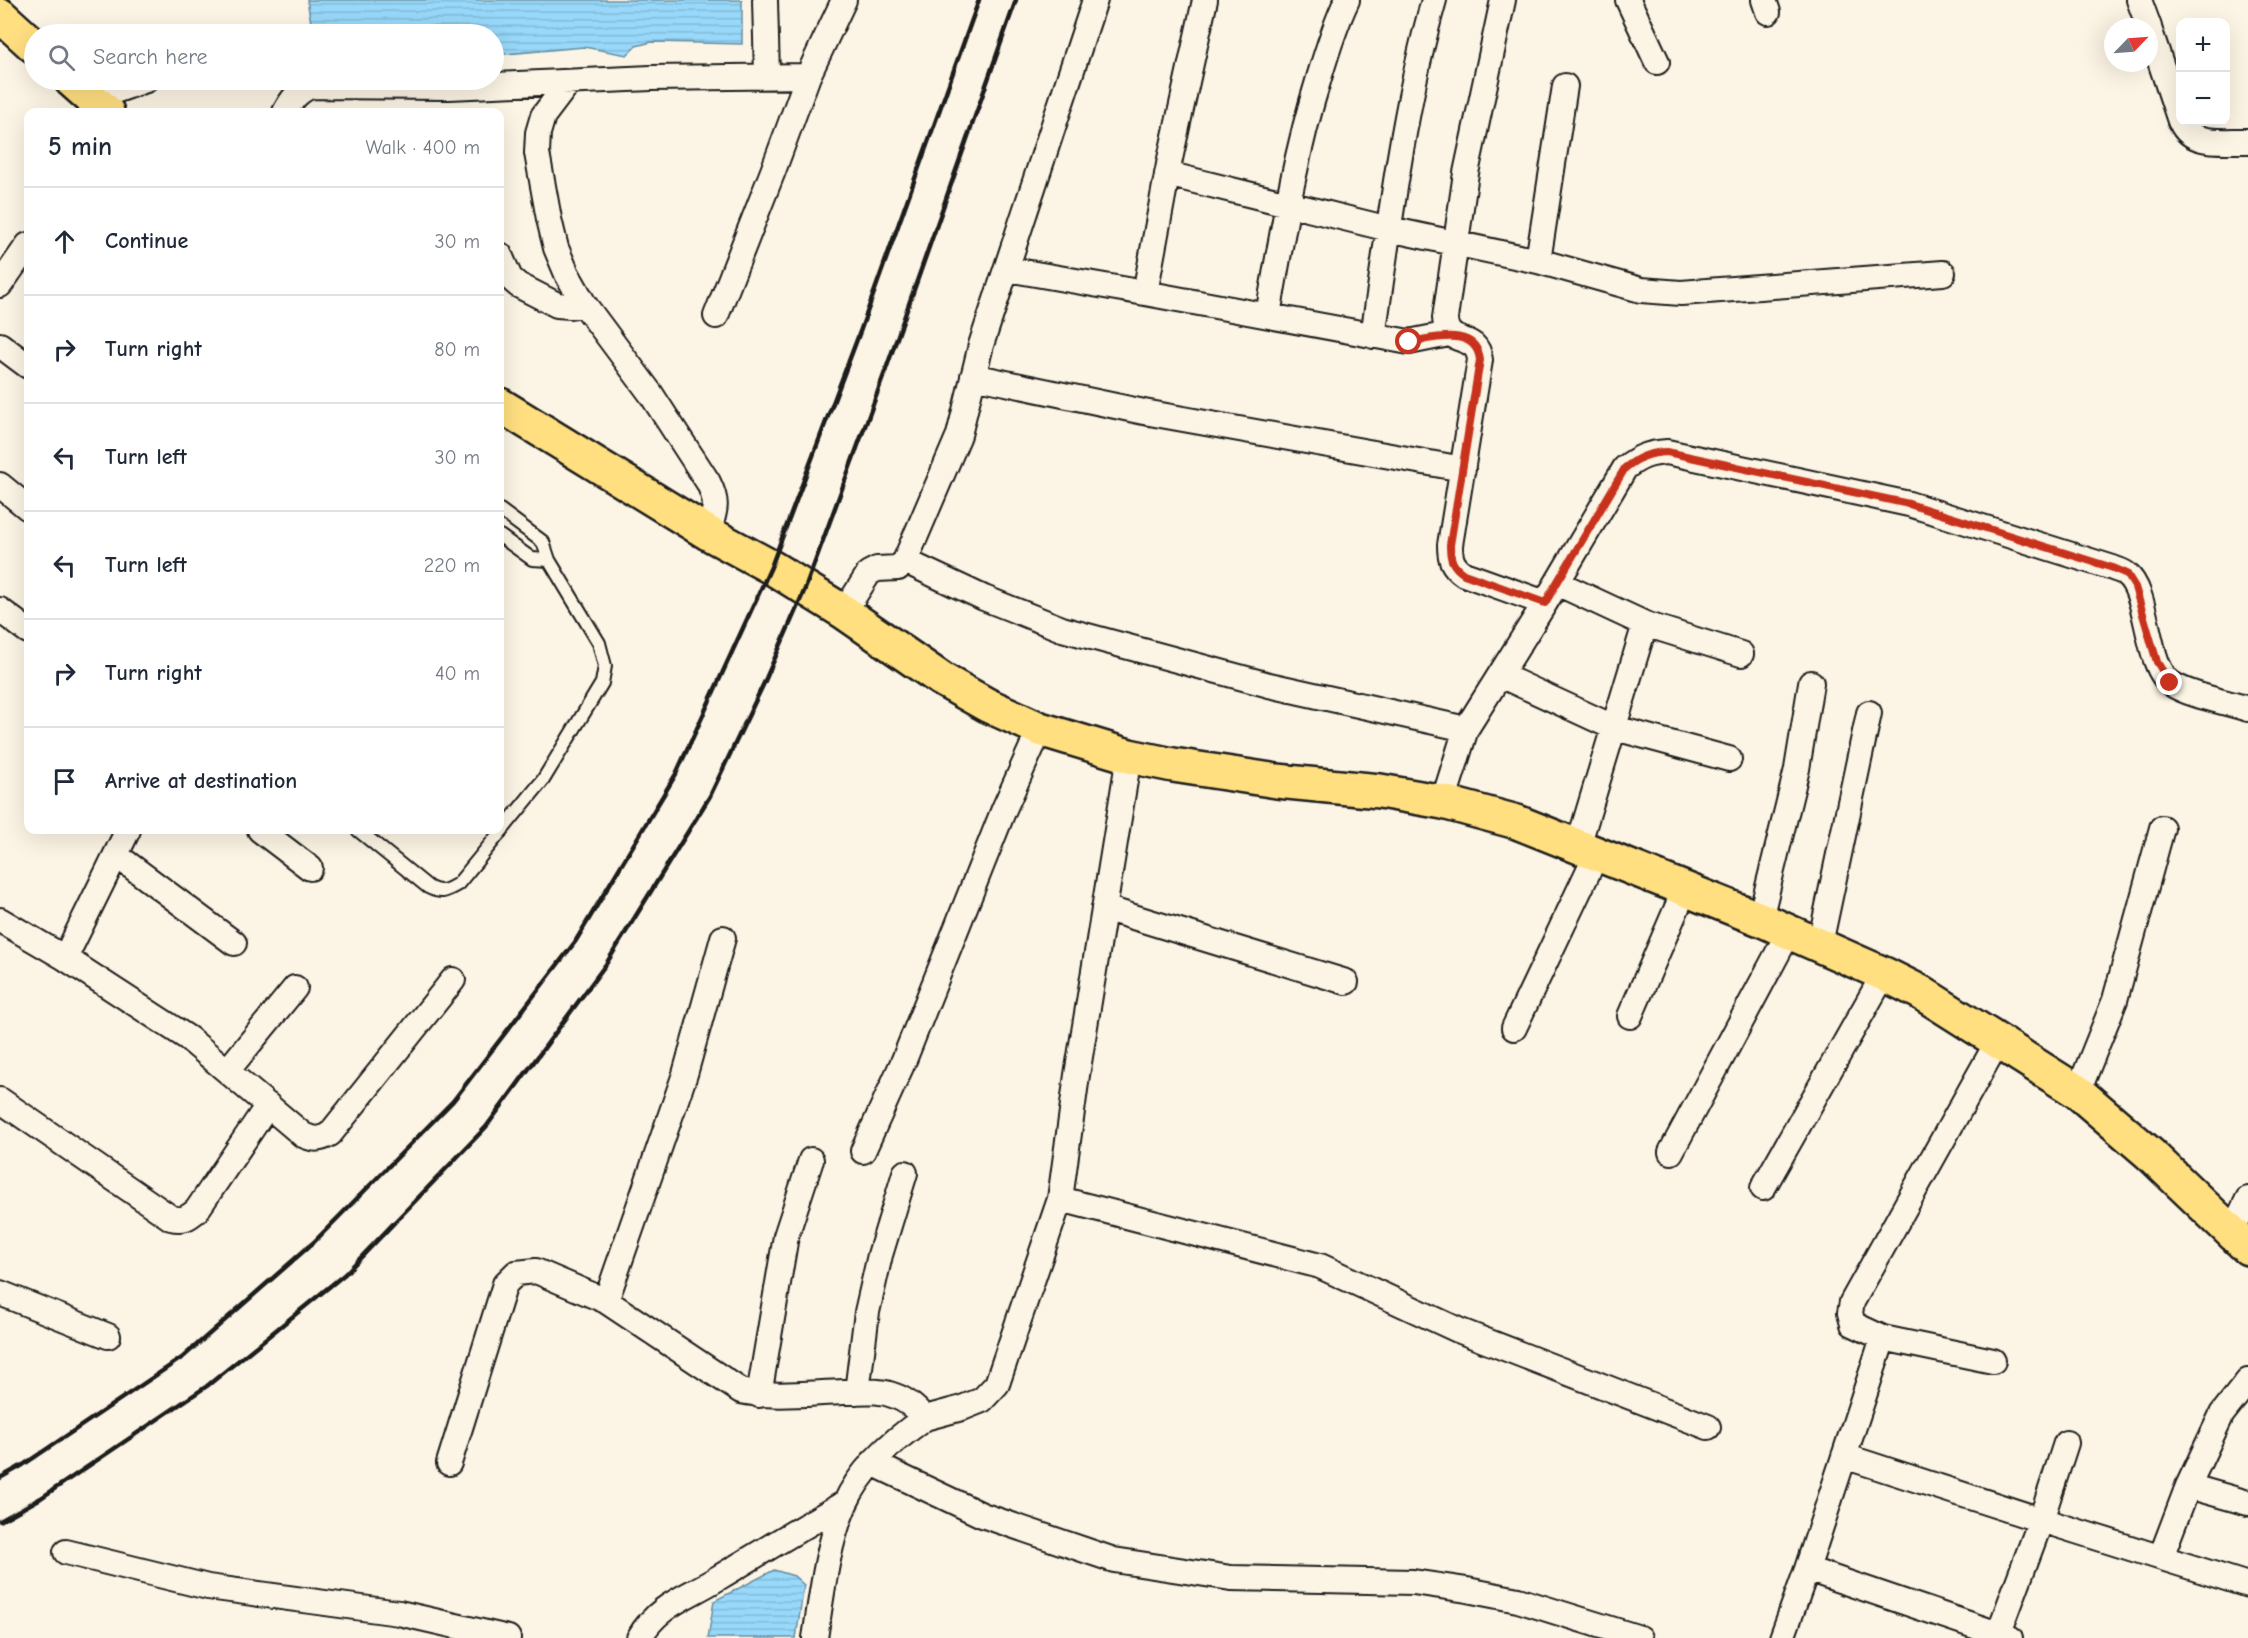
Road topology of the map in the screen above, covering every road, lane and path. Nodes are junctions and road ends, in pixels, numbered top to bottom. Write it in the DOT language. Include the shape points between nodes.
graph roads {
  1 [pos="765,0"];
  2 [pos="844,0"];
  3 [pos="1095,0"];
  4 [pos="1205,0"];
  5 [pos="1347,0"];
  6 [pos="1434,0"];
  7 [pos="1503,0"];
  8 [pos="1628,0"];
  9 [pos="2139,0"];
  10 [pos="0,15"];
  11 [pos="2145,18"];
  12 [pos="24,37"];
  13 [pos="2158,54"];
  14 [pos="1657,62"];
  15 [pos="767,75"];
  16 [pos="808,76"];
  17 [pos="568,83"];
  18 [pos="504,85"];
  19 [pos="1565,86"];
  20 [pos="124,90"];
  21 [pos="301,90"];
  22 [pos="96,103"];
  23 [pos="2176,106"];
  24 [pos="287,108"];
  25 [pos="2185,126"];
  26 [pos="2248,141"];
  27 [pos="1167,174"];
  28 [pos="1287,204"];
  29 [pos="1389,229"];
  30 [pos="1455,244"];
  31 [pos="24,251"];
  32 [pos="1538,261"];
  33 [pos="504,264"];
  34 [pos="1007,269"];
  35 [pos="1943,273"];
  36 [pos="0,285"];
  37 [pos="1145,293"];
  38 [pos="584,304"];
  39 [pos="1268,315"];
  40 [pos="716,316"];
  41 [pos="1449,334"];
  42 [pos="1373,336"];
  43 [pos="0,345"];
  44 [pos="24,363"];
  45 [pos="973,376"];
  46 [pos="504,411"];
  47 [pos="1463,469"];
  48 [pos="0,485"];
  49 [pos="24,505"];
  50 [pos="504,513"];
  51 [pos="708,533"];
  52 [pos="504,539"];
  53 [pos="549,560"];
  54 [pos="905,561"];
  55 [pos="1551,593"];
  56 [pos="0,610"];
  57 [pos="844,612"];
  58 [pos="1645,624"];
  59 [pos="24,628"];
  60 [pos="1741,654"];
  61 [pos="1500,675"];
  62 [pos="1811,683"];
  63 [pos="2248,709"];
  64 [pos="1869,713"];
  65 [pos="1615,728"];
  66 [pos="1040,729"];
  67 [pos="1466,729"];
  68 [pos="1129,756"];
  69 [pos="1729,759"];
  70 [pos="1443,802"];
  71 [pos="504,828"];
  72 [pos="2162,828"];
  73 [pos="126,834"];
  74 [pos="265,834"];
  75 [pos="363,834"];
  76 [pos="499,834"];
  77 [pos="1587,849"];
  78 [pos="116,855"];
  79 [pos="310,868"];
  80 [pos="1685,889"];
  81 [pos="1104,908"];
  82 [pos="0,920"];
  83 [pos="1774,925"];
  84 [pos="723,938"];
  85 [pos="234,943"];
  86 [pos="1820,944"];
  87 [pos="65,958"];
  88 [pos="1884,974"];
  89 [pos="453,980"];
  90 [pos="1346,982"];
  91 [pos="295,988"];
  92 [pos="1630,1016"];
  93 [pos="1514,1028"];
  94 [pos="1998,1041"];
  95 [pos="227,1071"];
  96 [pos="2078,1092"];
  97 [pos="0,1100"];
  98 [pos="268,1105"];
  99 [pos="863,1151"];
  100 [pos="1671,1152"];
  101 [pos="811,1160"];
  102 [pos="905,1173"];
  103 [pos="1763,1188"];
  104 [pos="1059,1198"];
  105 [pos="2248,1199"];
  106 [pos="2240,1240"];
  107 [pos="0,1293"];
  108 [pos="606,1301"];
  109 [pos="108,1336"];
  110 [pos="1882,1338"];
  111 [pos="1993,1361"];
  112 [pos="2248,1381"];
  113 [pos="856,1392"];
  114 [pos="759,1395"];
  115 [pos="925,1418"];
  116 [pos="1708,1427"];
  117 [pos="2066,1443"];
  118 [pos="1844,1456"];
  119 [pos="449,1463"];
  120 [pos="872,1463"];
  121 [pos="2188,1486"];
  122 [pos="845,1503"];
  123 [pos="2248,1503"];
  124 [pos="2041,1520"];
  125 [pos="66,1552"];
  126 [pos="2161,1557"];
  127 [pos="1807,1569"];
  128 [pos="2248,1586"];
  129 [pos="2002,1636"];
  130 [pos="508,1638"];
  131 [pos="639,1638"];
  132 [pos="815,1638"];
  133 [pos="1640,1638"];
  134 [pos="1782,1638"];
  1 -- 15 [label="street"];
  2 -- 16 [label="street"];
  3 -- 34 [label="street"];
  4 -- 27 [label="street"];
  5 -- 28 [label="street" via="1304,125"];
  6 -- 29 [label="street" via="1422,41"];
  7 -- 30 [label="street"];
  8 -- 14 [label="street"];
  9 -- 11 [label="street"];
  10 -- 12 [label="highway"];
  13 -- 23 [label="street"];
  15 -- 16 [label="street"];
  15 -- 17 [label="street"];
  16 -- 40 [label="street"];
  17 -- 18 [label="street"];
  17 -- 38 [label="street" via="543,117 537,153 556,248"];
  19 -- 32 [label="street"];
  20 -- 22 [label="street"];
  21 -- 24 [label="street"];
  25 -- 26 [label="street" via="2194,137 2204,140"];
  27 -- 28 [label="street"];
  27 -- 37 [label="street"];
  28 -- 29 [label="street"];
  28 -- 39 [label="street"];
  29 -- 30 [label="street"];
  29 -- 42 [label="street"];
  30 -- 32 [label="street"];
  30 -- 41 [label="street" via="1445,318"];
  31 -- 36 [label="street"];
  32 -- 35 [label="street" via="1658,293"];
  33 -- 38 [label="street" via="518,285 557,305"];
  34 -- 37 [label="street"];
  34 -- 45 [label="street"];
  37 -- 39 [label="street"];
  38 -- 51 [label="street" via="651,394 708,482 716,507"];
  39 -- 42 [label="street"];
  41 -- 42 [label="street" via="1409,342"];
  41 -- 47 [label="street" via="1475,344 1480,360"];
  43 -- 44 [label="street"];
  45 -- 47 [label="street" via="1144,412"];
  45 -- 54 [label="street" via="959,435"];
  46 -- 51 [label="highway"];
  47 -- 55 [label="street" via="1450,545 1455,567 1464,574"];
  48 -- 49 [label="street"];
  50 -- 53 [label="lane" via="543,542"];
  51 -- 57 [label="highway"];
  52 -- 53 [label="lane" via="532,559"];
  53 -- 71 [label="lane" via="599,643 604,666 602,683 543,780"];
  54 -- 57 [label="street" via="898,568 869,573"];
  54 -- 67 [label="street" via="1062,629 1269,685"];
  55 -- 58 [label="street"];
  55 -- 61 [label="street"];
  55 -- 63 [label="street" via="1625,468 1637,458 1667,452 1909,504 2127,574 2135,587 2157,662 2170,683"];
  56 -- 59 [label="street"];
  57 -- 66 [label="highway" via="941,679"];
  58 -- 60 [label="street"];
  58 -- 65 [label="street"];
  61 -- 65 [label="street"];
  61 -- 67 [label="street"];
  62 -- 83 [label="street"];
  64 -- 86 [label="street"];
  65 -- 69 [label="street"];
  65 -- 77 [label="street"];
  66 -- 68 [label="highway"];
  66 -- 99 [label="street"];
  67 -- 70 [label="street"];
  68 -- 70 [label="highway"];
  68 -- 81 [label="street"];
  70 -- 77 [label="highway" via="1517,822"];
  72 -- 96 [label="street" via="2115,1000"];
  73 -- 78 [label="street"];
  74 -- 79 [label="street"];
  75 -- 76 [label="lane" via="437,892 458,884"];
  77 -- 80 [label="highway"];
  77 -- 93 [label="street"];
  78 -- 85 [label="street"];
  78 -- 87 [label="street"];
  80 -- 83 [label="highway"];
  80 -- 92 [label="street"];
  81 -- 90 [label="street"];
  81 -- 104 [label="street"];
  82 -- 87 [label="street"];
  83 -- 86 [label="highway"];
  83 -- 100 [label="street"];
  84 -- 108 [label="street" via="685,1074"];
  86 -- 88 [label="highway"];
  87 -- 95 [label="street" via="188,1038"];
  88 -- 94 [label="highway"];
  88 -- 103 [label="street"];
  89 -- 98 [label="street" via="330,1134 312,1139 303,1135"];
  91 -- 95 [label="street"];
  94 -- 96 [label="highway"];
  94 -- 110 [label="street" via="1852,1302 1853,1324"];
  95 -- 98 [label="street"];
  96 -- 106 [label="highway" via="2151,1154"];
  97 -- 98 [label="street" via="178,1220 197,1210"];
  101 -- 114 [label="street" via="786,1236"];
  102 -- 113 [label="street" via="867,1312"];
  104 -- 115 [label="street" via="997,1384 982,1400"];
  104 -- 116 [label="street" via="1320,1266 1458,1330"];
  105 -- 106 [label="street"];
  107 -- 109 [label="street"];
  108 -- 114 [label="street" via="741,1391"];
  108 -- 119 [label="street" via="536,1271 516,1273 505,1284"];
  110 -- 111 [label="street"];
  110 -- 118 [label="street"];
  112 -- 121 [label="street" via="2222,1413"];
  113 -- 114 [label="street"];
  113 -- 115 [label="street" via="894,1395"];
  115 -- 120 [label="street"];
  117 -- 124 [label="street"];
  118 -- 124 [label="street"];
  118 -- 127 [label="street"];
  120 -- 122 [label="street"];
  120 -- 133 [label="street" via="982,1515 1113,1560 1231,1578 1413,1582 1518,1600"];
  121 -- 123 [label="street"];
  121 -- 126 [label="street"];
  122 -- 131 [label="street" via="669,1604 653,1617"];
  122 -- 132 [label="street" via="828,1560"];
  124 -- 126 [label="street"];
  124 -- 129 [label="street"];
  125 -- 130 [label="street" via="208,1587 399,1613"];
  126 -- 128 [label="street"];
  127 -- 129 [label="street"];
  127 -- 134 [label="street"];
}
